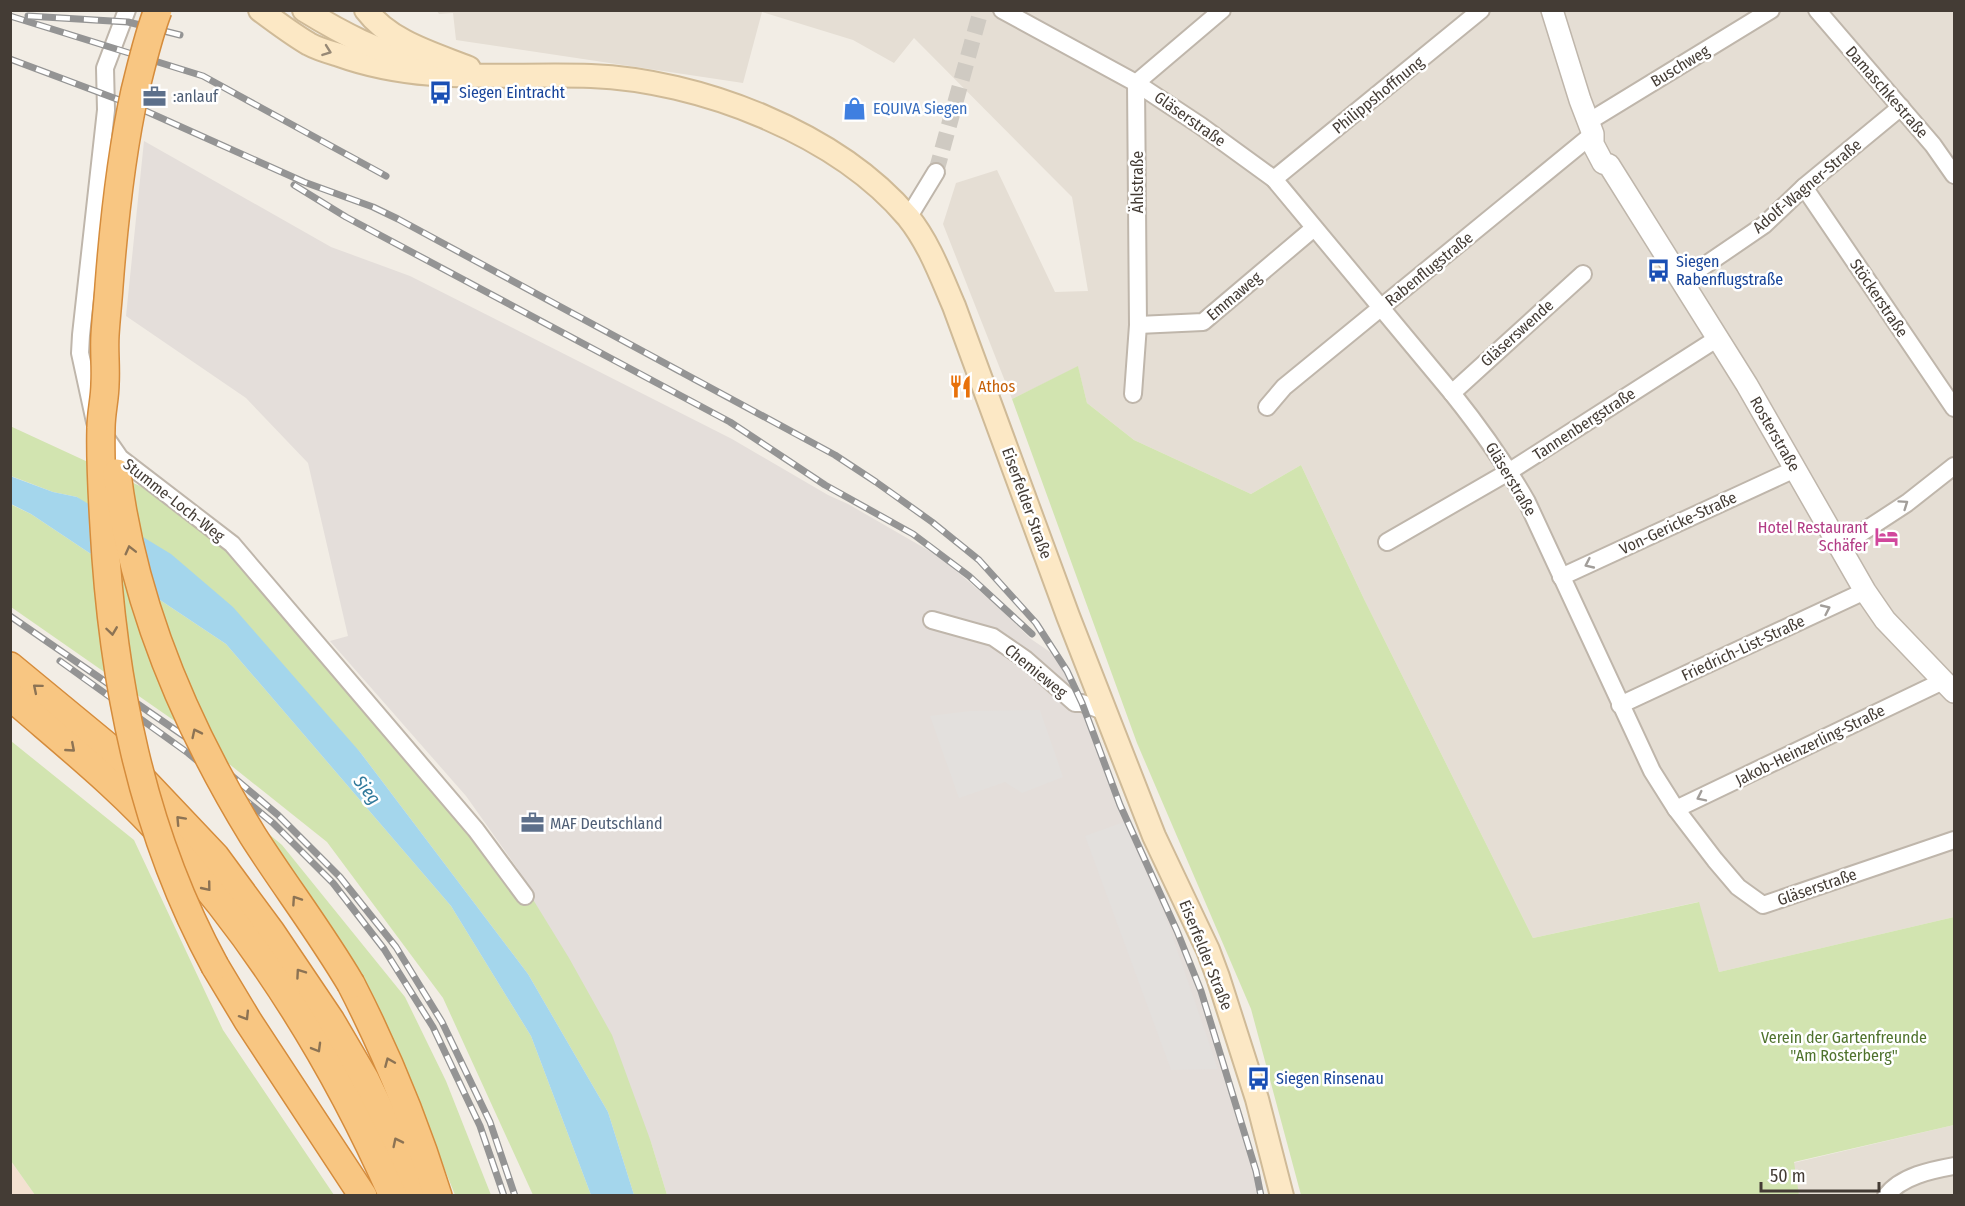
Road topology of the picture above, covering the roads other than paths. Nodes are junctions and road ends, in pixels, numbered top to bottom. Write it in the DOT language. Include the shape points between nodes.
graph roads {
  1 [pos="127,10"];
  2 [pos="158,10"];
  3 [pos="304,10"];
  4 [pos="366,10"];
  5 [pos="1222,10"];
  6 [pos="1481,10"];
  7 [pos="1552,10"];
  8 [pos="1771,10"];
  9 [pos="1817,10"];
  10 [pos="1003,11"];
  11 [pos="268,16"];
  12 [pos="331,17"];
  13 [pos="469,68"];
  14 [pos="518,76"];
  15 [pos="1136,83"];
  16 [pos="1901,107"];
  17 [pos="1591,128"];
  18 [pos="936,172"];
  19 [pos="1954,175"];
  20 [pos="1274,179"];
  21 [pos="1804,187"];
  22 [pos="908,218"];
  23 [pos="1314,228"];
  24 [pos="1583,274"];
  25 [pos="1682,281"];
  26 [pos="1381,308"];
  27 [pos="1138,325"];
  28 [pos="1718,338"];
  29 [pos="105,384"];
  30 [pos="1452,393"];
  31 [pos="1133,394"];
  32 [pos="1268,407"];
  33 [pos="1954,408"];
  34 [pos="1954,466"];
  35 [pos="1795,469"];
  36 [pos="1510,471"];
  37 [pos="1387,542"];
  38 [pos="1838,548"];
  39 [pos="1561,577"];
  40 [pos="1865,591"];
  41 [pos="932,620"];
  42 [pos="10,666"];
  43 [pos="1949,687"];
  44 [pos="10,696"];
  45 [pos="1620,705"];
  46 [pos="1106,712"];
  47 [pos="1676,809"];
  48 [pos="1954,840"];
  49 [pos="525,896"];
  50 [pos="1954,1166"];
  51 [pos="363,1196"];
  52 [pos="393,1196"];
  53 [pos="421,1196"];
  54 [pos="438,1196"];
  55 [pos="1282,1196"];
  56 [pos="1886,1196"];
  1 -- 49 [label="street, Stumme-Loch-Weg" via="105,68 106,110 82,324 80,353 95,422 120,458 232,544 476,830"];
  2 -- 29 [label="highway, bridge" via="145,48 119,177 105,333"];
  3 -- 12 [label="main road, Eiserfelder Straße"];
  4 -- 13 [label="main road" via="376,23 415,47"];
  5 -- 15 [label="street"];
  6 -- 20 [label="street, Philippshoffnung"];
  7 -- 17 [label="street, Rosterstraße"];
  8 -- 17 [label="street, Buschweg"];
  9 -- 16 [label="street, Damaschkestraße"];
  10 -- 15 [label="street, Gläserstraße"];
  11 -- 12 [label="main road" via="298,27 311,27"];
  11 -- 14 [label="main road, Eiserfelder Straße, one-way" via="310,45 361,63 454,77"];
  12 -- 13 [label="main road, Eiserfelder Straße" via="368,44 409,59"];
  13 -- 14 [label="main road, Eiserfelder Straße"];
  14 -- 22 [label="main road, Eiserfelder Straße" via="593,76 657,84 714,98 817,144 873,183"];
  15 -- 20 [label="street, Gläserstraße"];
  15 -- 27 [label="street, Ählstraße"];
  16 -- 19 [label="street, Damaschkestraße"];
  16 -- 21 [label="street, Adolf-Wagner-Straße"];
  17 -- 25 [label="street, Rosterstraße" via="1597,154 1609,165"];
  17 -- 26 [label="street, Rabenflugstraße"];
  18 -- 22 [label="street"];
  20 -- 23 [label="street, Gläserstraße"];
  21 -- 25 [label="street, Adolf-Wagner-Straße" via="1764,225"];
  21 -- 33 [label="street, Stöckerstraße"];
  22 -- 46 [label="main road, Eiserfelder Straße" via="937,267 954,306"];
  23 -- 26 [label="street, Gläserstraße"];
  23 -- 27 [label="street, Emmaweg" via="1203,322"];
  24 -- 30 [label="street, Gläserswende"];
  25 -- 28 [label="street, Rosterstraße"];
  26 -- 30 [label="street, Gläserstraße"];
  26 -- 32 [label="street, Rabenflugstraße" via="1284,387"];
  27 -- 31 [label="street, Ählstraße"];
  28 -- 35 [label="street, Rosterstraße"];
  28 -- 36 [label="street, Tannenbergstraße"];
  29 -- 51 [label="highway, one-way, bridge" via="101,424 107,585 120,681 149,810 195,928 215,966"];
  54 -- 29 [label="highway, one-way, bridge" via="407,1106 372,1024 351,984 233,802 192,726 173,680 126,533"];
  30 -- 36 [label="street, Gläserstraße"];
  38 -- 34 [label="street, one-way"];
  35 -- 38 [label="street, Rosterstraße"];
  35 -- 39 [label="street, Von-Gericke-Straße, one-way"];
  36 -- 37 [label="street, Tannenbergstraße"];
  36 -- 39 [label="street, Gläserstraße"];
  38 -- 40 [label="street, Rosterstraße"];
  39 -- 45 [label="street, Gläserstraße"];
  40 -- 43 [label="street, Rosterstraße" via="1886,620"];
  45 -- 40 [label="street, Friedrich-List-Straße, one-way"];
  41 -- 46 [label="street, Chemieweg" via="993,637 1025,658 1075,703"];
  53 -- 42 [label="highway, one-way" via="365,1079 331,1021 215,856 124,760"];
  43 -- 47 [label="street, Jakob-Heinzerling-Straße, one-way"];
  44 -- 52 [label="highway, one-way" via="111,783 170,843 216,899 308,1033"];
  45 -- 47 [label="street, Gläserstraße" via="1652,771"];
  46 -- 55 [label="main road, Eiserfelder Straße" via="1154,836 1218,977 1257,1099"];
  47 -- 48 [label="street, Gläserstraße" via="1738,887 1763,905"];
  50 -- 56 [label="street" via="1907,1180"];
}
